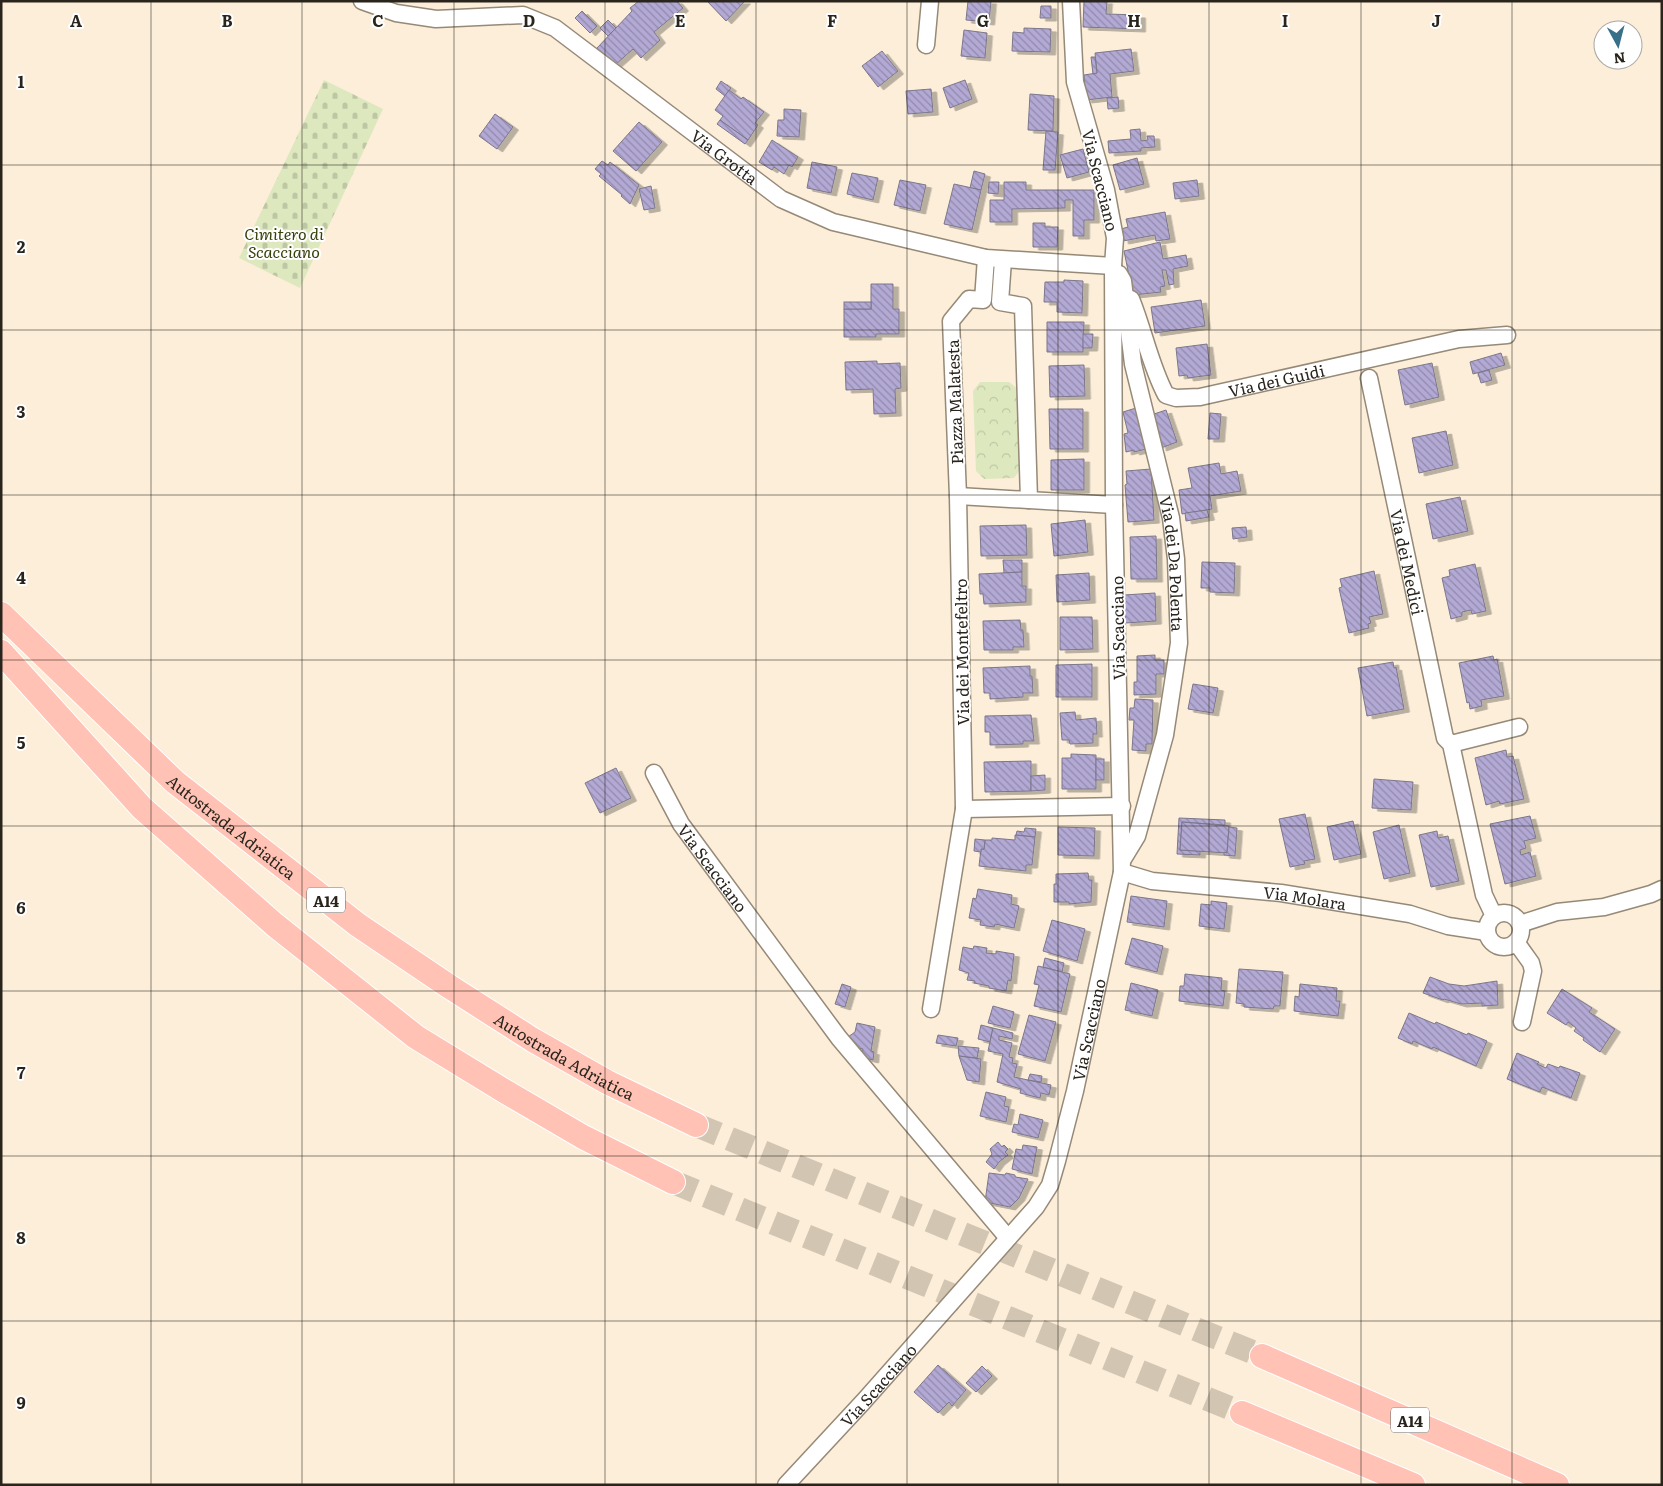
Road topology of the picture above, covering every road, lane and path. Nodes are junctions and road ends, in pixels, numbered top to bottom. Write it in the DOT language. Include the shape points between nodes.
graph roads {
  1 [pos="362,1"];
  2 [pos="930,1"];
  3 [pos="1071,1"];
  4 [pos="514,8"];
  5 [pos="926,45"];
  6 [pos="986,258"];
  7 [pos="1003,260"];
  8 [pos="1113,266"];
  9 [pos="1123,281"];
  10 [pos="1507,335"];
  11 [pos="1368,378"];
  12 [pos="958,496"];
  13 [pos="1029,500"];
  14 [pos="1114,505"];
  15 [pos="1,614"];
  16 [pos="1,652"];
  17 [pos="1520,727"];
  18 [pos="1451,744"];
  19 [pos="654,773"];
  20 [pos="1122,806"];
  21 [pos="964,809"];
  22 [pos="1122,866"];
  23 [pos="1662,889"];
  24 [pos="1494,916"];
  25 [pos="1520,924"];
  26 [pos="1487,932"];
  27 [pos="1516,942"];
  28 [pos="931,1009"];
  29 [pos="1522,1022"];
  30 [pos="696,1125"];
  31 [pos="673,1182"];
  32 [pos="1008,1238"];
  33 [pos="1262,1356"];
  34 [pos="1242,1413"];
  35 [pos="786,1485"];
  36 [pos="1413,1485"];
  37 [pos="1557,1485"];
  1 -- 4 [label="street, Via Grotta" via="396,13 436,19"];
  2 -- 5 [label="street"];
  3 -- 8 [label="street, Via Scacciano" via="1075,82 1106,190 1115,238"];
  4 -- 6 [label="street, Via Grotta" via="555,28 781,199 833,222"];
  6 -- 7 [label="street, Via Grotta"];
  6 -- 12 [label="street, Piazza Malatesta" via="983,300 969,299 951,321"];
  7 -- 8 [label="street, Via Grotta"];
  7 -- 13 [label="street" via="1000,302 1023,306"];
  8 -- 9 [label="street, Via dei Da Polenta"];
  8 -- 14 [label="street, Via Scacciano"];
  9 -- 10 [label="street, Via dei Guidi" via="1141,324 1158,380 1166,395 1176,398 1200,396 1459,338"];
  9 -- 22 [label="street, Via dei Da Polenta" via="1133,364 1171,518 1179,642 1165,735 1137,836"];
  11 -- 18 [label="street, Via dei Medici" via="1445,738"];
  12 -- 13 [label="street"];
  12 -- 21 [label="street, Via dei Montefeltro"];
  13 -- 14 [label="street"];
  14 -- 20 [label="street, Via Scacciano"];
  15 -- 30 [label="highway, Autostrada Adriatica / A14" via="175,782 358,925 533,1040 607,1082"];
  16 -- 31 [label="highway" via="142,808 275,925 416,1037 584,1137"];
  17 -- 18 [label="street"];
  18 -- 24 [label="street, Via dei Medici" via="1484,895"];
  19 -- 32 [label="street, Via Scacciano" via="682,824 839,1038"];
  20 -- 21 [label="street"];
  20 -- 22 [label="street, Via Scacciano"];
  21 -- 28 [label="street, Via dei Montefeltro"];
  22 -- 26 [label="street, Via Molara" via="1152,881 1282,893 1410,914 1448,926"];
  22 -- 32 [label="street, Via Scacciano" via="1074,1091 1050,1185 1036,1207"];
  23 -- 25 [label="street" via="1604,907 1557,912"];
  24 -- 25 [label="street" via="1509,914"];
  24 -- 26 [label="street"];
  25 -- 27 [label="street" via="1521,933"];
  26 -- 27 [label="street" via="1492,942 1501,947"];
  27 -- 29 [label="street" via="1533,971"];
  32 -- 35 [label="street, Via Scacciano"];
  33 -- 37 [label="highway, A14"];
  34 -- 36 [label="highway"];
}
